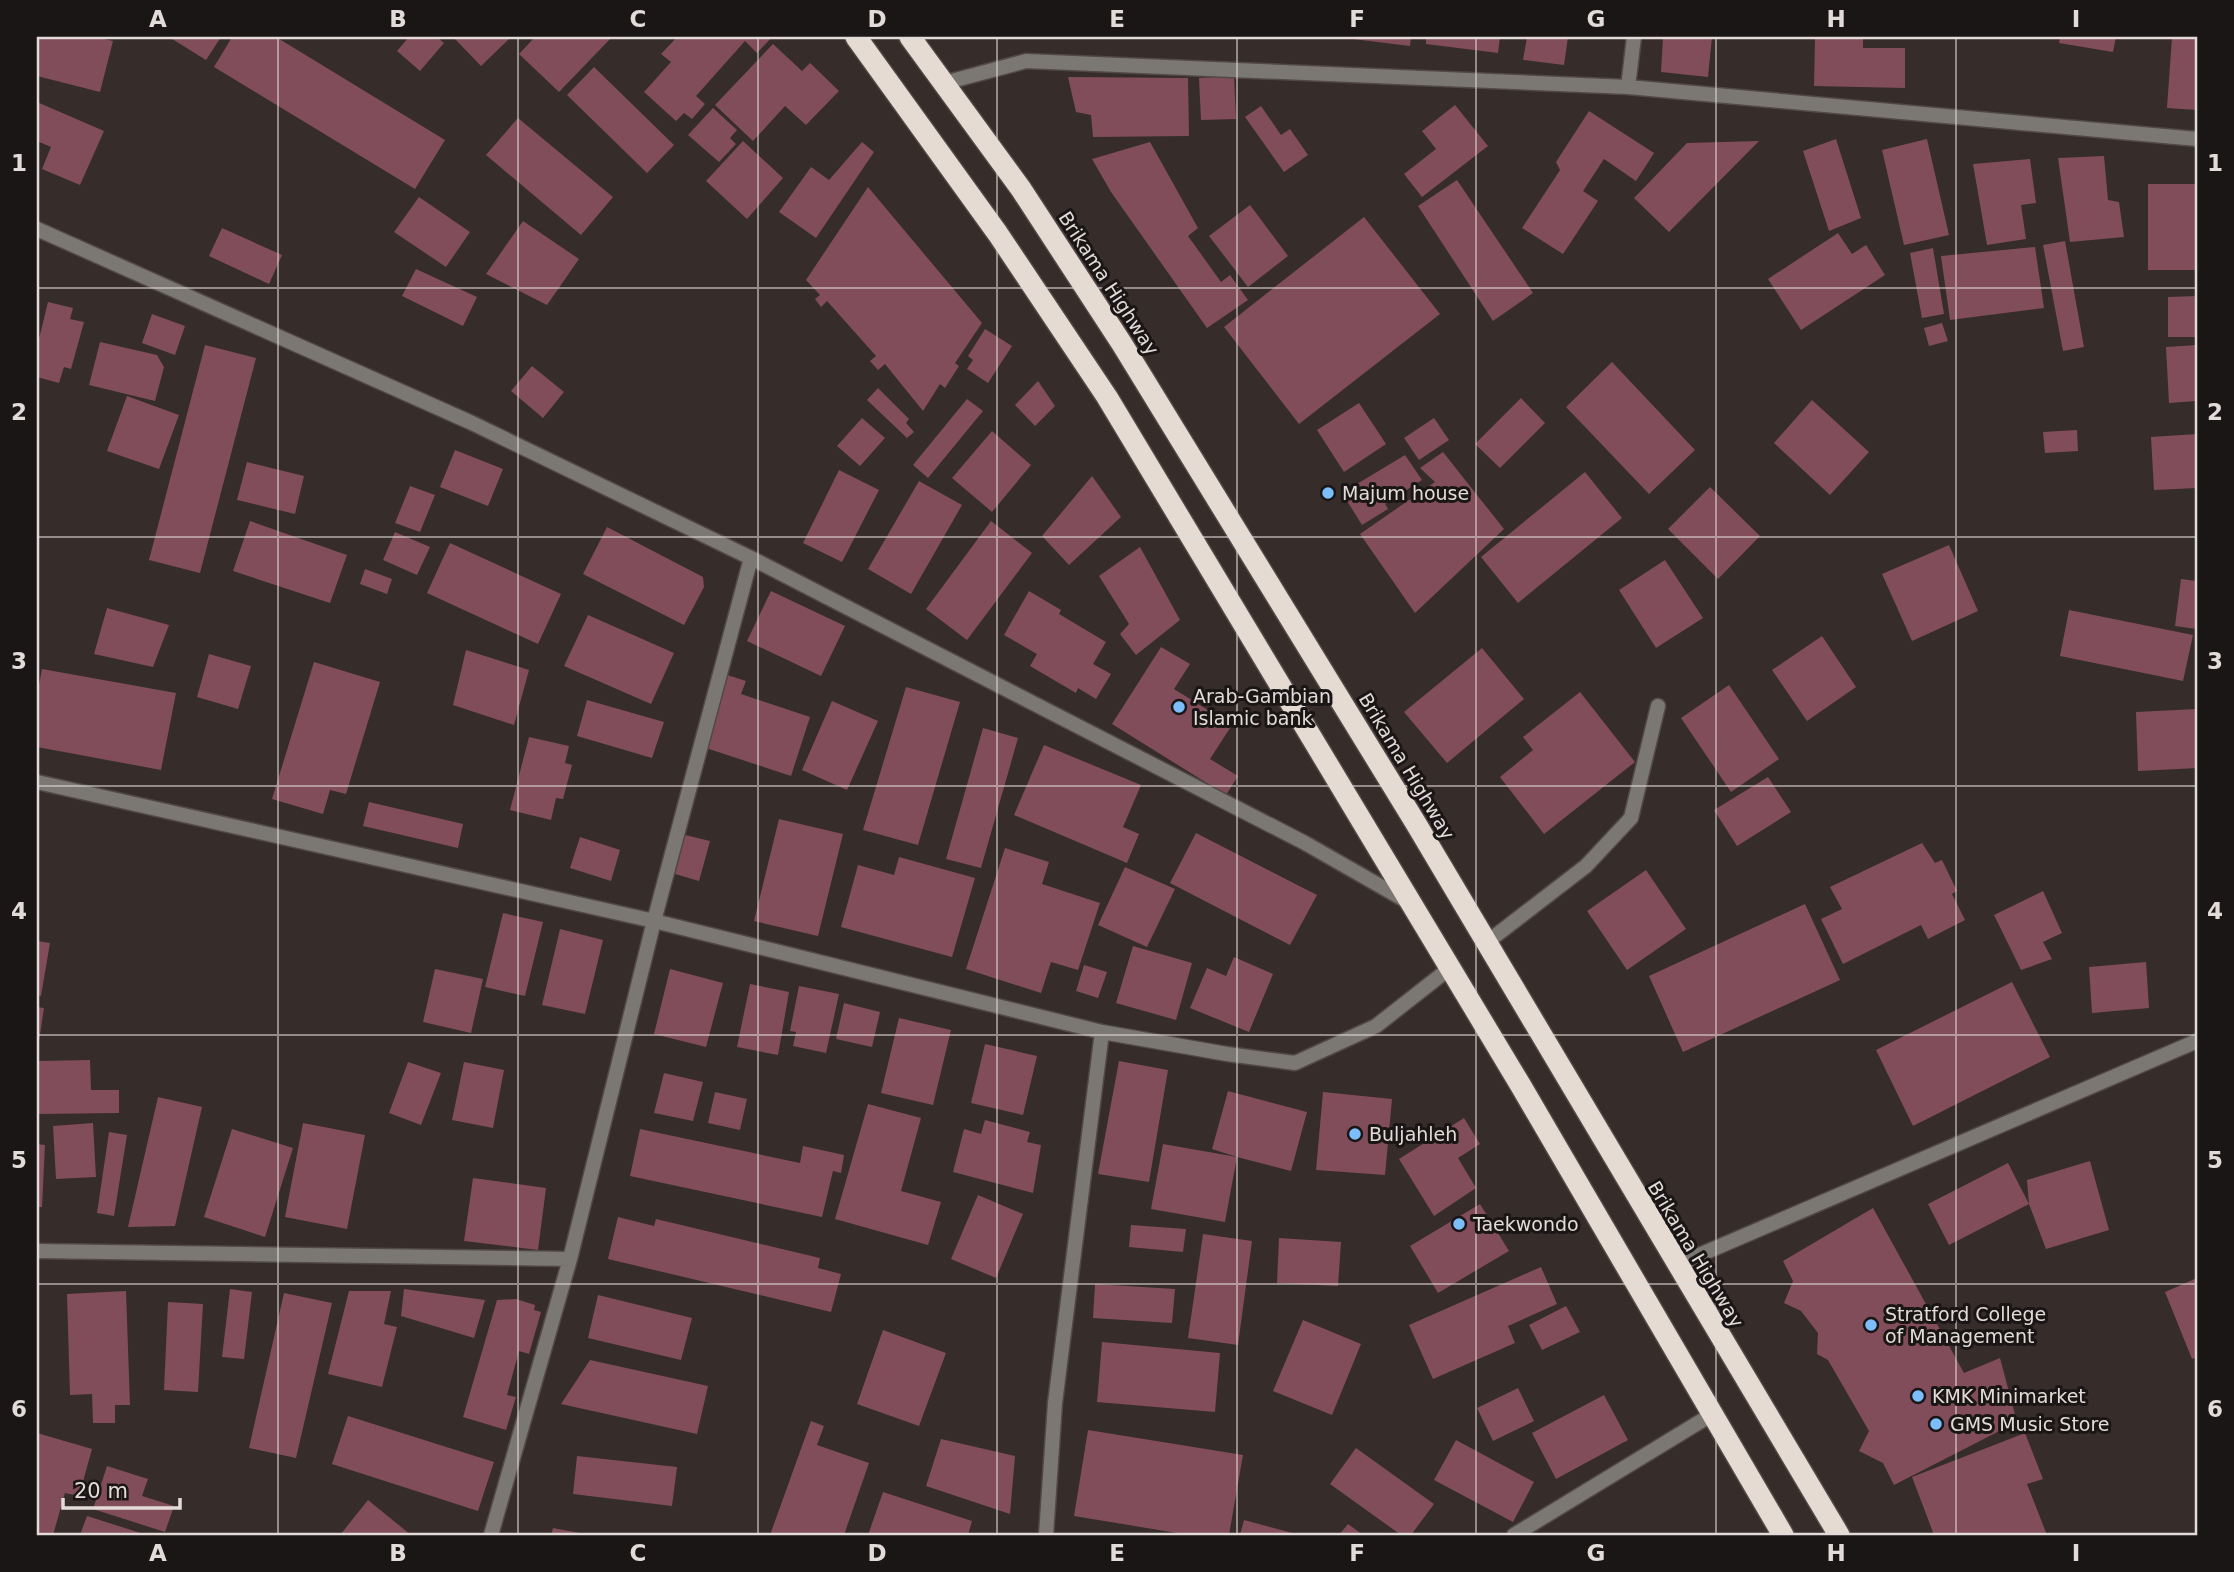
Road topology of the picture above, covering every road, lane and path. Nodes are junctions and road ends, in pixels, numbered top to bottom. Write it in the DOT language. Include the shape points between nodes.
graph roads {
  1 [pos="856,37"];
  2 [pos="910,37"];
  3 [pos="1634,37"];
  4 [pos="944,83"];
  5 [pos="1628,87"];
  6 [pos="2197,139"];
  7 [pos="37,229"];
  8 [pos="751,558"];
  9 [pos="1658,706"];
  10 [pos="37,782"];
  11 [pos="1411,904"];
  12 [pos="654,921"];
  13 [pos="1486,943"];
  14 [pos="1450,968"];
  15 [pos="1102,1032"];
  16 [pos="2197,1041"];
  17 [pos="37,1251"];
  18 [pos="570,1259"];
  19 [pos="1676,1265"];
  20 [pos="1711,1415"];
  21 [pos="491,1535"];
  22 [pos="1046,1535"];
  23 [pos="1514,1535"];
  24 [pos="1783,1535"];
  25 [pos="1839,1535"];
  1 -- 11 [label="highway" via="998,234 1107,397"];
  2 -- 4 [label="highway, Brikama Highway"];
  3 -- 5 [label="street"];
  4 -- 5 [label="street" via="1026,61"];
  4 -- 13 [label="highway, Brikama Highway" via="1021,189 1122,344"];
  5 -- 6 [label="street"];
  7 -- 8 [label="street" via="472,423"];
  8 -- 11 [label="street" via="1304,843"];
  8 -- 12 [label="street"];
  9 -- 13 [label="street" via="1631,818 1586,866"];
  10 -- 12 [label="street"];
  11 -- 14 [label="highway"];
  12 -- 15 [label="street"];
  12 -- 18 [label="street"];
  13 -- 19 [label="highway, Brikama Highway"];
  14 -- 15 [label="street" via="1376,1026 1295,1063"];
  14 -- 20 [label="highway"];
  15 -- 22 [label="street" via="1055,1403"];
  16 -- 19 [label="street"];
  17 -- 18 [label="street"];
  18 -- 21 [label="street"];
  19 -- 25 [label="highway, Brikama Highway"];
  20 -- 23 [label="street"];
  20 -- 24 [label="highway"];
}
